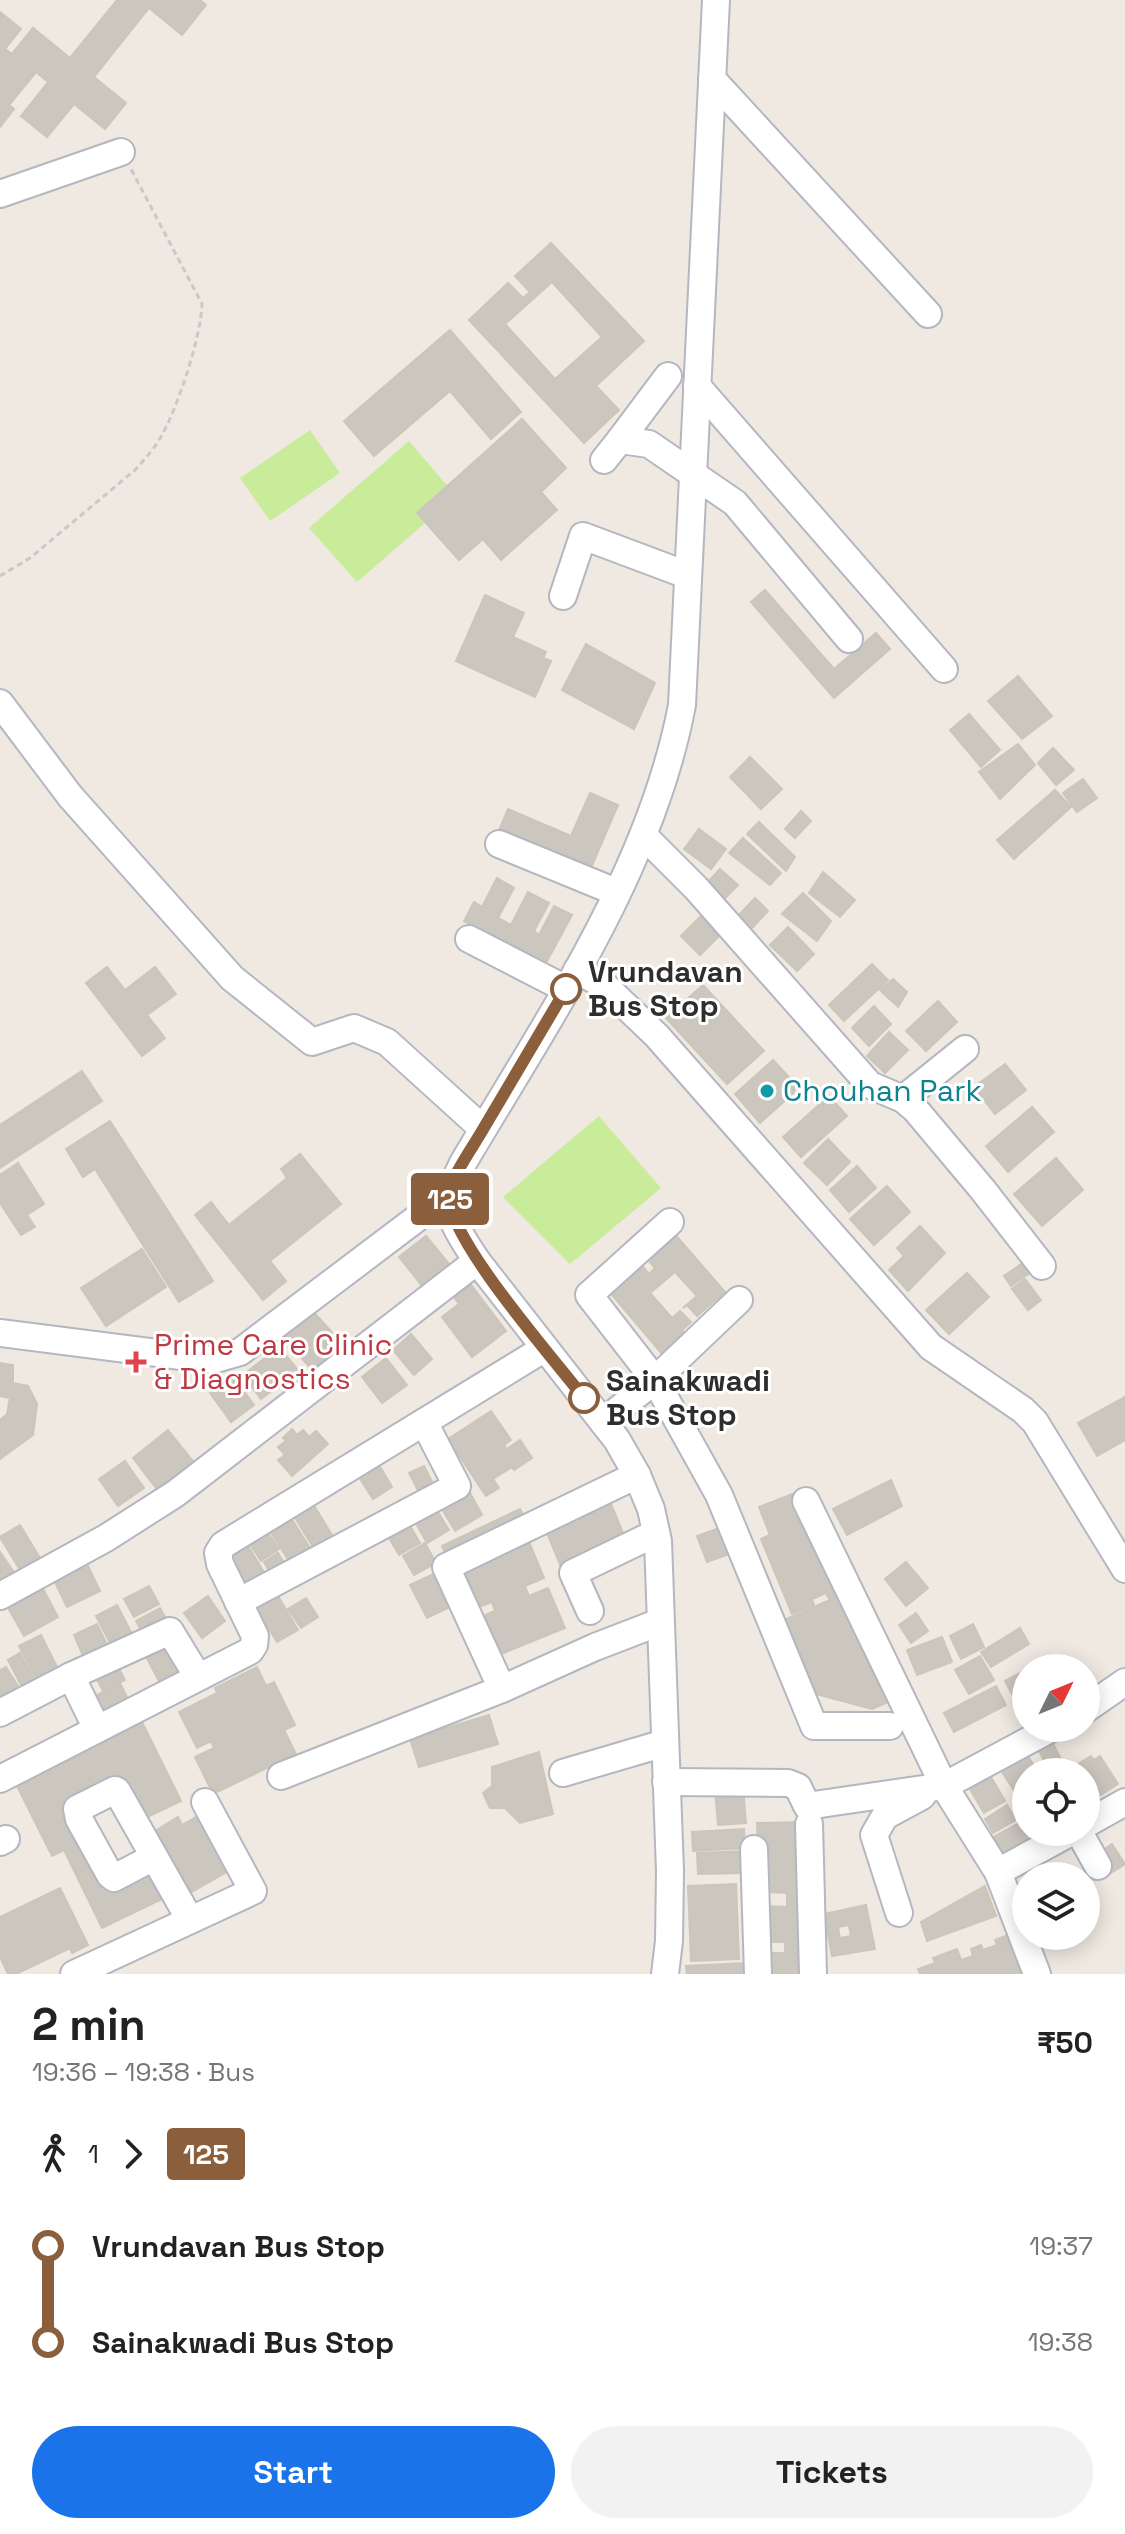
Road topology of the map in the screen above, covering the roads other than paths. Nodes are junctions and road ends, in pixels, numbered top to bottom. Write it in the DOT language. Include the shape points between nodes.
graph roads {
  1 [pos="716,0"];
  2 [pos="712,79"];
  3 [pos="121,152"];
  4 [pos="0,194"];
  5 [pos="928,314"];
  6 [pos="668,376"];
  7 [pos="697,386"];
  8 [pos="692,472"];
  9 [pos="687,575"];
  10 [pos="563,596"];
  11 [pos="849,639"];
  12 [pos="944,669"];
  13 [pos="0,703"];
  14 [pos="644,836"];
  15 [pos="499,844"];
  16 [pos="616,892"];
  17 [pos="469,939"];
  18 [pos="571,980"];
  19 [pos="965,1049"];
  20 [pos="903,1099"];
  21 [pos="483,1129"];
  22 [pos="449,1194"];
  23 [pos="670,1222"];
  24 [pos="477,1261"];
  25 [pos="1042,1266"];
  26 [pos="739,1300"];
  27 [pos="0,1333"];
  28 [pos="545,1348"];
  29 [pos="655,1380"];
  30 [pos="424,1422"];
  31 [pos="603,1422"];
  32 [pos="637,1475"];
  33 [pos="806,1501"];
  34 [pos="656,1533"];
  35 [pos="1125,1569"];
  36 [pos="0,1596"];
  37 [pos="238,1602"];
  38 [pos="590,1611"];
  39 [pos="660,1622"];
  40 [pos="71,1676"];
  41 [pos="198,1677"];
  42 [pos="1125,1682"];
  43 [pos="502,1689"];
  44 [pos="1100,1699"];
  45 [pos="0,1713"];
  46 [pos="890,1726"];
  47 [pos="97,1729"];
  48 [pos="1026,1742"];
  49 [pos="665,1743"];
  50 [pos="563,1773"];
  51 [pos="281,1776"];
  52 [pos="0,1779"];
  53 [pos="666,1782"];
  54 [pos="944,1786"];
  55 [pos="205,1802"];
  56 [pos="1125,1802"];
  57 [pos="1100,1816"];
  58 [pos="809,1824"];
  59 [pos="1045,1846"];
  60 [pos="754,1849"];
  61 [pos="154,1857"];
  62 [pos="998,1872"];
  63 [pos="899,1913"];
  64 [pos="190,1920"];
  65 [pos="84,1972"];
  66 [pos="665,1974"];
  67 [pos="758,1974"];
  68 [pos="813,1974"];
  69 [pos="1037,1974"];
  1 -- 2 [label="street"];
  2 -- 5 [label="street"];
  2 -- 7 [label="street"];
  3 -- 4 [label="street"];
  6 -- 8 [label="street" via="612,450 649,444"];
  7 -- 8 [label="street"];
  7 -- 12 [label="street"];
  8 -- 9 [label="street"];
  8 -- 11 [label="street" via="735,503"];
  9 -- 10 [label="street" via="583,536"];
  9 -- 14 [label="street" via="682,705"];
  13 -- 21 [label="street" via="70,796 232,978 312,1042 354,1028 387,1042"];
  14 -- 16 [label="street"];
  14 -- 20 [label="street" via="870,1085"];
  15 -- 16 [label="street"];
  16 -- 18 [label="street"];
  17 -- 18 [label="street"];
  18 -- 21 [label="street"];
  18 -- 35 [label="street" via="605,986 648,1027 931,1347 1035,1422"];
  19 -- 20 [label="street"];
  20 -- 25 [label="street"];
  21 -- 22 [label="street"];
  22 -- 24 [label="street" via="460,1234"];
  22 -- 27 [label="street" via="240,1352 212,1360"];
  23 -- 29 [label="street" via="589,1295"];
  24 -- 28 [label="street"];
  24 -- 36 [label="street" via="175,1494"];
  26 -- 29 [label="street"];
  28 -- 30 [label="street"];
  28 -- 31 [label="street"];
  29 -- 31 [label="street"];
  29 -- 46 [label="street" via="719,1495 814,1726"];
  30 -- 37 [label="street" via="223,1545 220,1564"];
  30 -- 37 [label="street" via="457,1486"];
  31 -- 32 [label="street"];
  32 -- 34 [label="street"];
  32 -- 43 [label="street" via="446,1567"];
  33 -- 54 [label="street"];
  34 -- 38 [label="street" via="573,1573"];
  34 -- 39 [label="street"];
  37 -- 41 [label="street" via="255,1636 254,1645"];
  39 -- 43 [label="street"];
  39 -- 49 [label="street"];
  40 -- 41 [label="street" via="170,1631"];
  40 -- 45 [label="street"];
  40 -- 47 [label="street"];
  41 -- 47 [label="street"];
  42 -- 44 [label="street"];
  43 -- 51 [label="street"];
  47 -- 52 [label="street"];
  48 -- 54 [label="street"];
  49 -- 50 [label="street"];
  49 -- 53 [label="street"];
  53 -- 54 [label="street" via="788,1783 798,1787 807,1806"];
  53 -- 66 [label="street"];
  54 -- 62 [label="street"];
  54 -- 63 [label="street" via="885,1816 874,1835"];
  55 -- 64 [label="street" via="253,1891"];
  56 -- 57 [label="street"];
  58 -- 68 [label="street"];
  59 -- 62 [label="street"];
  60 -- 67 [label="street"];
  61 -- 64 [label="street"];
  62 -- 69 [label="street"];
  64 -- 65 [label="street"];
}
